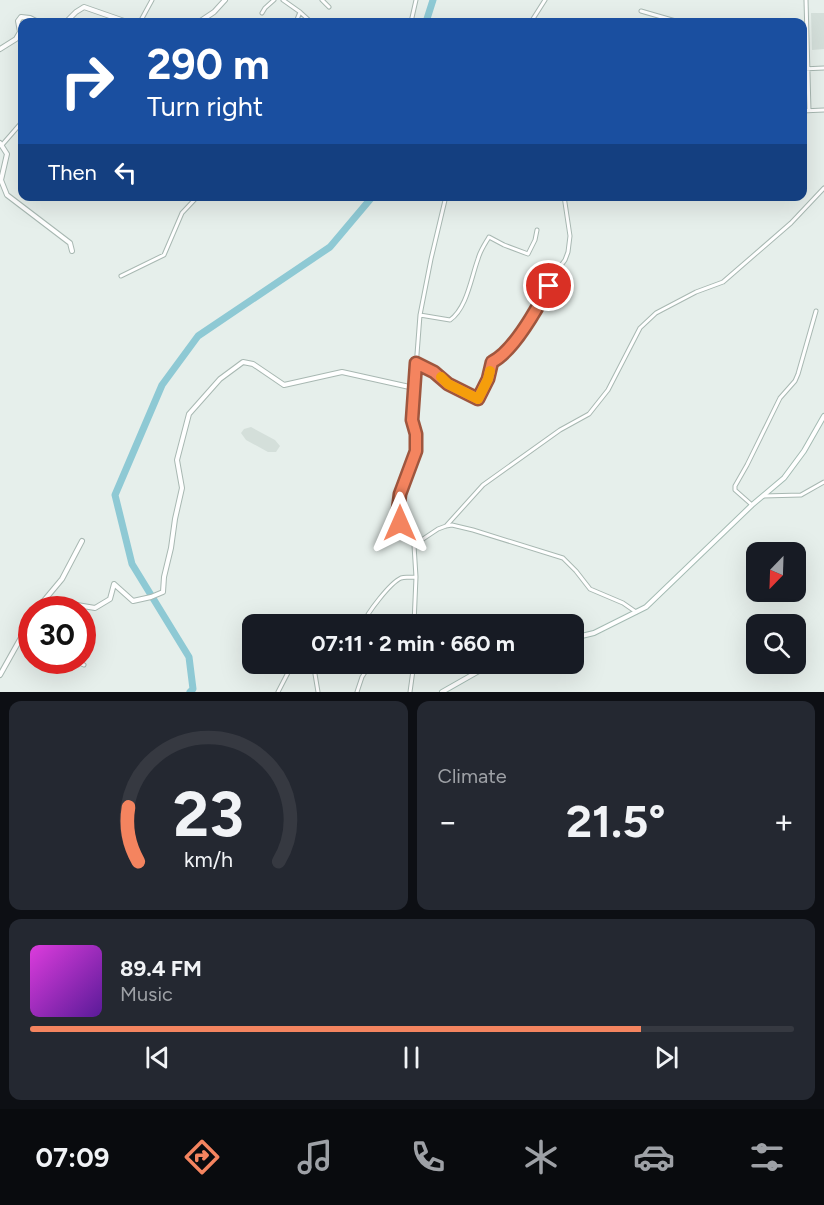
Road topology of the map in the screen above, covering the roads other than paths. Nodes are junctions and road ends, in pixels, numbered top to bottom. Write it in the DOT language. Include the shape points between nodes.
graph roads {
  1 [pos="84,0"];
  2 [pos="152,0"];
  3 [pos="225,0"];
  4 [pos="274,0"];
  5 [pos="283,0"];
  6 [pos="322,0"];
  7 [pos="416,0"];
  8 [pos="545,0"];
  9 [pos="806,0"];
  10 [pos="84,7"];
  11 [pos="329,7"];
  12 [pos="641,11"];
  13 [pos="300,12"];
  14 [pos="262,13"];
  15 [pos="70,18"];
  16 [pos="116,18"];
  17 [pos="142,18"];
  18 [pos="205,18"];
  19 [pos="298,18"];
  20 [pos="307,18"];
  21 [pos="412,18"];
  22 [pos="534,18"];
  23 [pos="665,18"];
  24 [pos="805,18"];
  25 [pos="18,36"];
  26 [pos="0,49"];
  27 [pos="824,68"];
  28 [pos="807,69"];
  29 [pos="807,90"];
  30 [pos="824,110"];
  31 [pos="809,111"];
  32 [pos="18,127"];
  33 [pos="1,144"];
  34 [pos="824,188"];
  35 [pos="193,201"];
  36 [pos="445,201"];
  37 [pos="565,201"];
  38 [pos="537,230"];
  39 [pos="72,251"];
  40 [pos="121,276"];
  41 [pos="816,311"];
  42 [pos="420,315"];
  43 [pos="416,363"];
  44 [pos="414,388"];
  45 [pos="824,416"];
  46 [pos="824,482"];
  47 [pos="763,496"];
  48 [pos="752,505"];
  49 [pos="446,526"];
  50 [pos="82,542"];
  51 [pos="414,545"];
  52 [pos="416,577"];
  53 [pos="48,596"];
  54 [pos="96,608"];
  55 [pos="636,612"];
  56 [pos="368,614"];
  57 [pos="414,614"];
  58 [pos="584,635"];
  59 [pos="18,644"];
  60 [pos="287,674"];
  61 [pos="315,674"];
  62 [pos="364,674"];
  63 [pos="412,674"];
  64 [pos="474,674"];
  65 [pos="0,675"];
  66 [pos="278,692"];
  67 [pos="318,692"];
  68 [pos="357,692"];
  69 [pos="410,692"];
  70 [pos="442,692"];
  1 -- 10 [label="street"];
  2 -- 17 [label="street"];
  3 -- 18 [label="street"];
  4 -- 14 [label="street"];
  5 -- 13 [label="street"];
  6 -- 11 [label="street"];
  7 -- 21 [label="street"];
  8 -- 22 [label="street"];
  9 -- 24 [label="street"];
  10 -- 15 [label="street"];
  10 -- 16 [label="street"];
  12 -- 23 [label="street"];
  13 -- 19 [label="street"];
  13 -- 20 [label="street"];
  25 -- 26 [label="street"];
  27 -- 28 [label="street"];
  29 -- 31 [label="street"];
  30 -- 31 [label="street"];
  32 -- 33 [label="street"];
  33 -- 39 [label="street" via="7,153 1,180 7,195 70,243"];
  34 -- 49 [label="street" via="792,223 723,282 656,313 640,328 608,390 589,414 483,485"];
  35 -- 40 [label="street" via="182,213 164,255"];
  36 -- 42 [label="street"];
  37 -- 43 [label="street" via="570,236 565,260 535,313 506,352 492,362 480,397 448,384"];
  38 -- 42 [label="street" via="528,254 489,237 455,317 447,320"];
  41 -- 48 [label="street" via="798,375 780,398 735,486"];
  42 -- 43 [label="street"];
  43 -- 44 [label="street"];
  44 -- 51 [label="street" via="412,420 416,451 398,510 400,523"];
  44 -- 54 [label="street" via="342,372 284,385 253,364 243,362 220,379 189,414 177,460 182,488 163,592 133,601 114,584 110,599"];
  45 -- 47 [label="street" via="784,478"];
  46 -- 47 [label="street" via="801,495"];
  47 -- 48 [label="street"];
  48 -- 55 [label="street" via="646,607"];
  49 -- 51 [label="street"];
  49 -- 55 [label="street" via="473,530 563,558 590,589"];
  50 -- 53 [label="street"];
  51 -- 52 [label="street"];
  52 -- 56 [label="street" via="401,578 390,586"];
  52 -- 57 [label="street"];
  55 -- 58 [label="street"];
  59 -- 65 [label="street"];
  60 -- 66 [label="street"];
  61 -- 67 [label="street"];
  62 -- 68 [label="street"];
  63 -- 69 [label="street"];
  64 -- 70 [label="street"];
}
